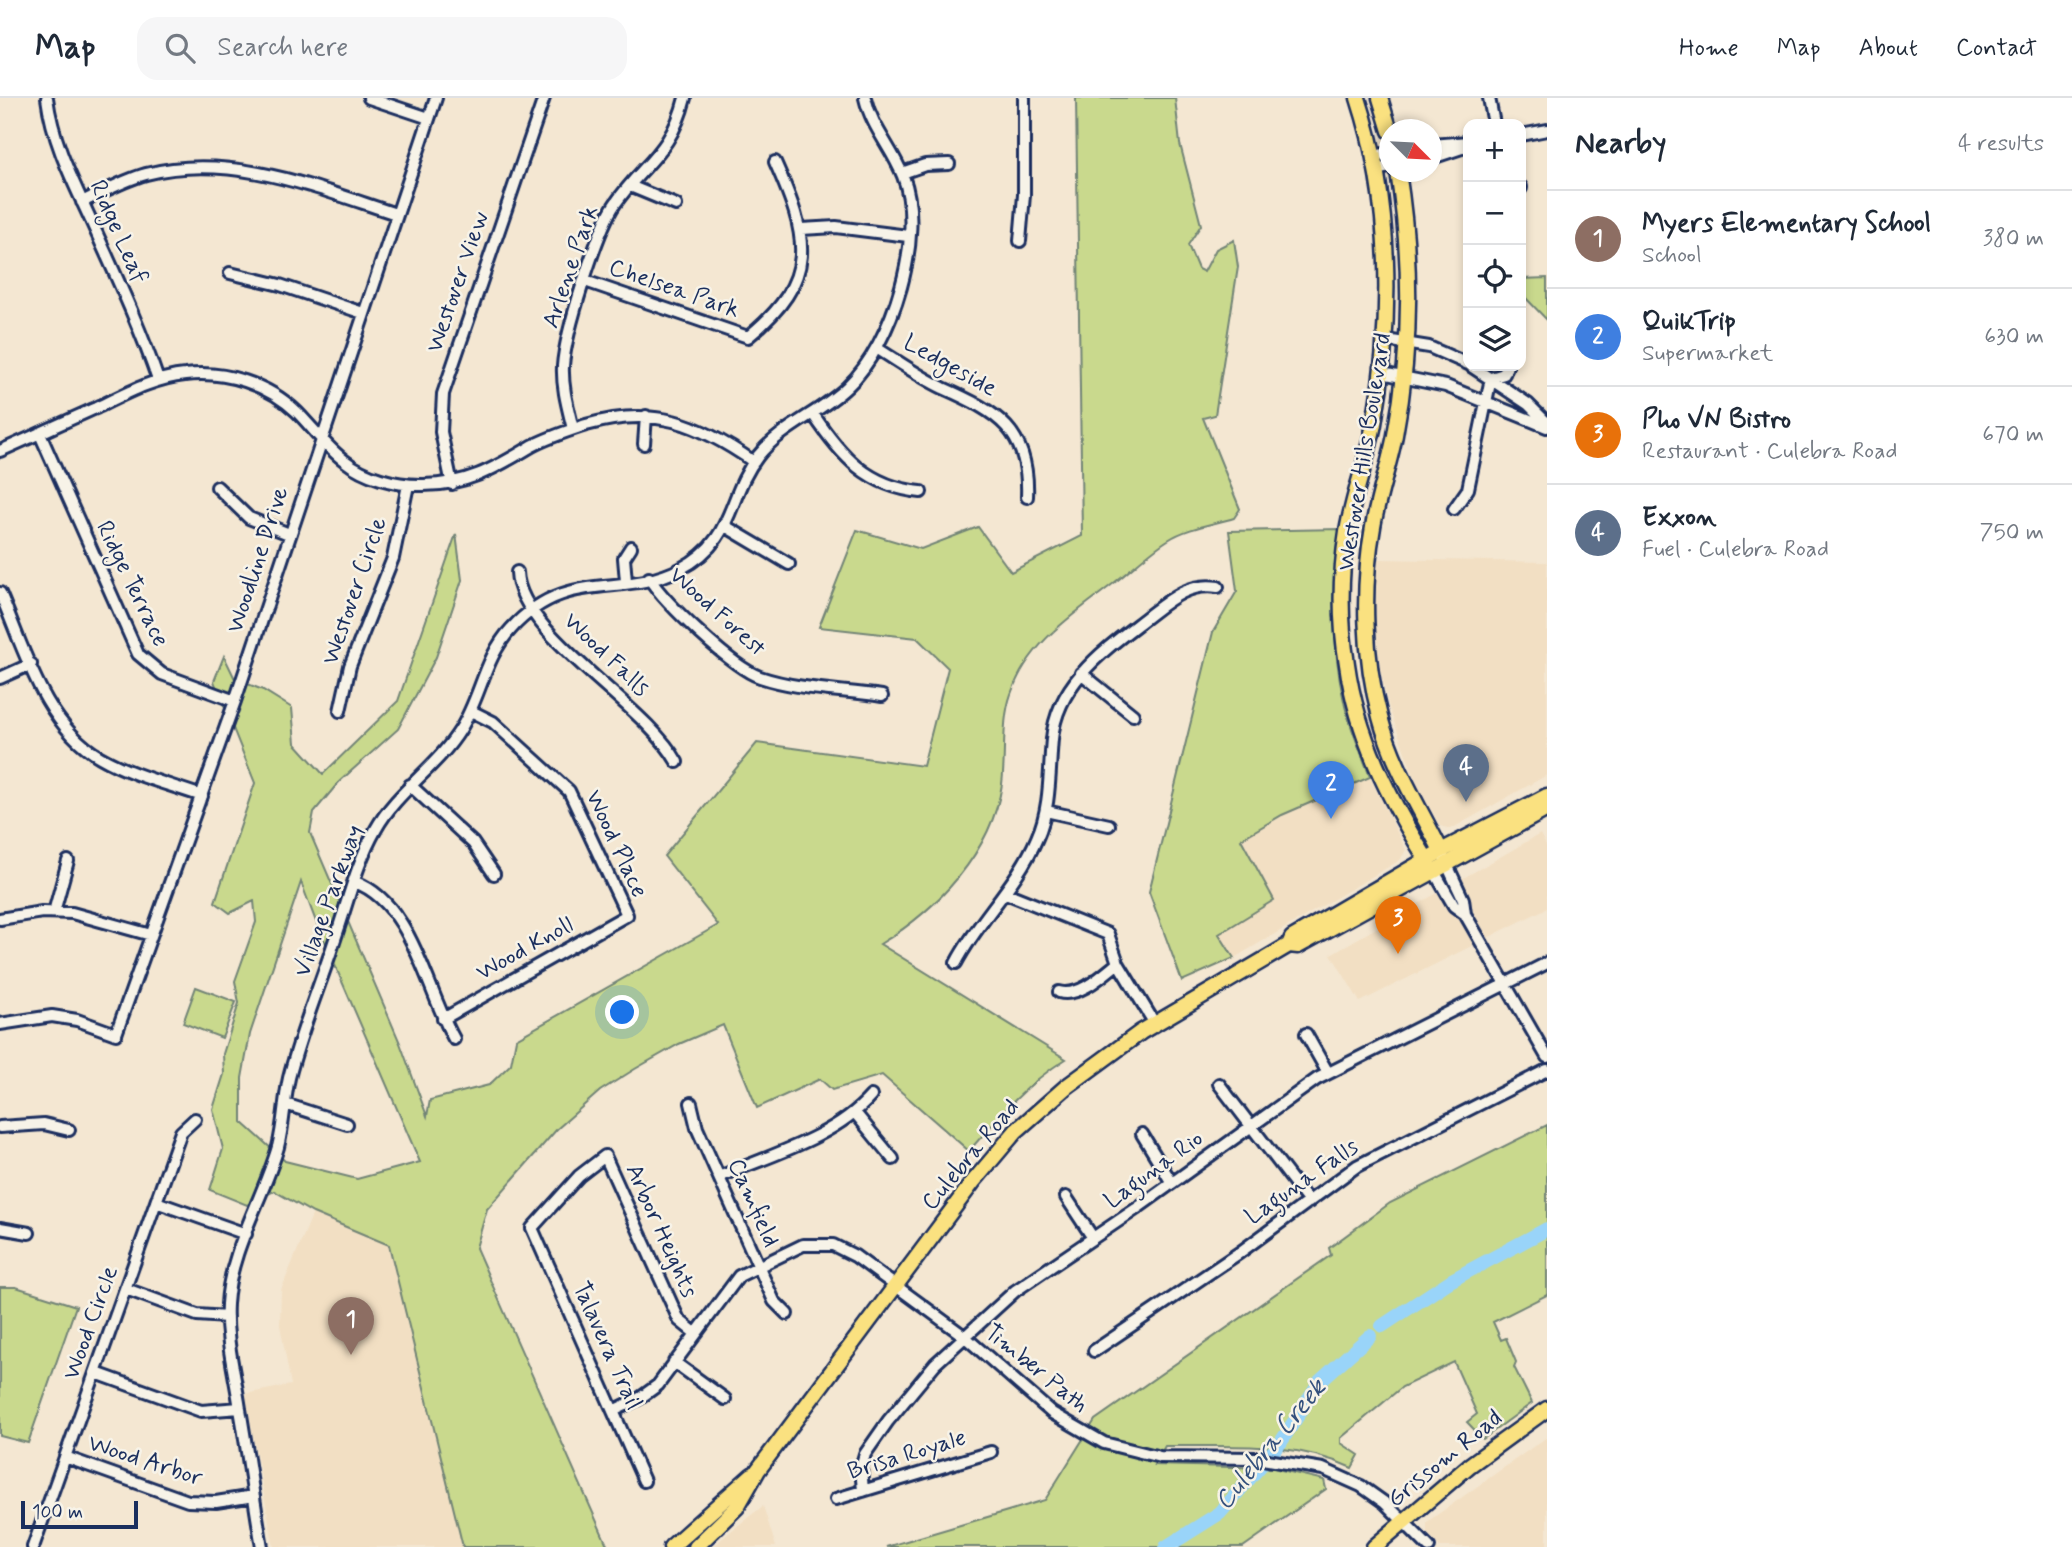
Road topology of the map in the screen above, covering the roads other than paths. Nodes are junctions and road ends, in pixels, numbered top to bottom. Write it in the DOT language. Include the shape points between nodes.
graph roads {
  1 [pos="47,98"];
  2 [pos="369,98"];
  3 [pos="436,98"];
  4 [pos="544,98"];
  5 [pos="685,98"];
  6 [pos="865,98"];
  7 [pos="1024,98"];
  8 [pos="1358,98"];
  9 [pos="1380,98"];
  10 [pos="1489,98"];
  11 [pos="429,118"];
  12 [pos="1386,119"];
  13 [pos="1493,119"];
  14 [pos="1547,130"];
  15 [pos="1526,134"];
  16 [pos="1463,145"];
  17 [pos="1442,147"];
  18 [pos="1446,148"];
  19 [pos="1442,151"];
  20 [pos="775,162"];
  21 [pos="949,164"];
  22 [pos="1379,164"];
  23 [pos="902,173"];
  24 [pos="1380,182"];
  25 [pos="1399,182"];
  26 [pos="631,186"];
  27 [pos="82,202"];
  28 [pos="676,205"];
  29 [pos="396,214"];
  30 [pos="801,229"];
  31 [pos="908,236"];
  32 [pos="1020,241"];
  33 [pos="230,273"];
  34 [pos="585,281"];
  35 [pos="363,313"];
  36 [pos="1386,340"];
  37 [pos="1407,342"];
  38 [pos="877,349"];
  39 [pos="1463,362"];
  40 [pos="1479,371"];
  41 [pos="1489,371"];
  42 [pos="1505,371"];
  43 [pos="1382,373"];
  44 [pos="1403,376"];
  45 [pos="1491,379"];
  46 [pos="158,380"];
  47 [pos="1484,401"];
  48 [pos="813,414"];
  49 [pos="646,416"];
  50 [pos="1547,425"];
  51 [pos="573,429"];
  52 [pos="40,434"];
  53 [pos="321,437"];
  54 [pos="644,444"];
  55 [pos="0,451"];
  56 [pos="754,462"];
  57 [pos="452,484"];
  58 [pos="408,485"];
  59 [pos="217,487"];
  60 [pos="921,492"];
  61 [pos="1027,497"];
  62 [pos="1454,509"];
  63 [pos="725,526"];
  64 [pos="289,534"];
  65 [pos="631,547"];
  66 [pos="789,564"];
  67 [pos="517,572"];
  68 [pos="649,578"];
  69 [pos="626,581"];
  70 [pos="1218,587"];
  71 [pos="0,593"];
  72 [pos="533,610"];
  73 [pos="31,664"];
  74 [pos="1081,673"];
  75 [pos="0,678"];
  76 [pos="882,696"];
  77 [pos="235,701"];
  78 [pos="340,711"];
  79 [pos="471,711"];
  80 [pos="1133,715"];
  81 [pos="677,762"];
  82 [pos="1398,771"];
  83 [pos="1381,778"];
  84 [pos="410,785"];
  85 [pos="202,796"];
  86 [pos="1547,796"];
  87 [pos="1547,808"];
  88 [pos="1046,811"];
  89 [pos="1109,825"];
  90 [pos="68,861"];
  91 [pos="1437,862"];
  92 [pos="494,874"];
  93 [pos="355,882"];
  94 [pos="1006,893"];
  95 [pos="54,912"];
  96 [pos="627,915"];
  97 [pos="0,919"];
  98 [pos="151,935"];
  99 [pos="1547,962"];
  100 [pos="956,963"];
  101 [pos="1118,963"];
  102 [pos="1505,983"];
  103 [pos="1059,992"];
  104 [pos="443,1019"];
  105 [pos="0,1024"];
  106 [pos="1155,1024"];
  107 [pos="1306,1034"];
  108 [pos="454,1039"];
  109 [pos="1547,1057"];
  110 [pos="1547,1070"];
  111 [pos="1328,1073"];
  112 [pos="1219,1084"];
  113 [pos="871,1096"];
  114 [pos="691,1103"];
  115 [pos="285,1104"];
  116 [pos="856,1114"];
  117 [pos="195,1119"];
  118 [pos="347,1124"];
  119 [pos="1250,1126"];
  120 [pos="0,1127"];
  121 [pos="69,1130"];
  122 [pos="1142,1134"];
  123 [pos="893,1159"];
  124 [pos="719,1177"];
  125 [pos="1172,1184"];
  126 [pos="1066,1197"];
  127 [pos="156,1202"];
  128 [pos="1308,1202"];
  129 [pos="0,1228"];
  130 [pos="532,1228"];
  131 [pos="29,1233"];
  132 [pos="246,1234"];
  133 [pos="1093,1238"];
  134 [pos="758,1265"];
  135 [pos="895,1286"];
  136 [pos="126,1289"];
  137 [pos="787,1314"];
  138 [pos="227,1317"];
  139 [pos="695,1333"];
  140 [pos="964,1336"];
  141 [pos="1094,1351"];
  142 [pos="674,1362"];
  143 [pos="96,1373"];
  144 [pos="725,1399"];
  145 [pos="240,1408"];
  146 [pos="1547,1409"];
  147 [pos="613,1411"];
  148 [pos="991,1452"];
  149 [pos="65,1457"];
  150 [pos="758,1470"];
  151 [pos="644,1481"];
  152 [pos="863,1491"];
  153 [pos="254,1496"];
  154 [pos="836,1499"];
  155 [pos="1405,1520"];
  156 [pos="33,1547"];
  157 [pos="262,1547"];
  158 [pos="671,1547"];
  159 [pos="696,1547"];
  160 [pos="1374,1547"];
  161 [pos="1429,1547"];
  1 -- 27 [label="street, Ridge Leaf" via="58,146"];
  2 -- 11 [label="street"];
  3 -- 11 [label="street, Woodline Drive"];
  4 -- 57 [label="street, Westover View" via="443,394 441,432"];
  5 -- 26 [label="street, Arlene Park" via="663,149"];
  6 -- 23 [label="street, Village Parkway" via="875,128"];
  7 -- 32 [label="street"];
  8 -- 22 [label="main road, Westover Hills Boulevard"];
  9 -- 12 [label="main road"];
  10 -- 13 [label="street"];
  11 -- 29 [label="street, Woodline Drive"];
  14 -- 15 [label="street"];
  16 -- 18 [label="street"];
  17 -- 18 [label="street"];
  18 -- 19 [label="street"];
  20 -- 30 [label="street"];
  21 -- 23 [label="street" via="925,165"];
  23 -- 31 [label="street, Village Parkway" via="909,199"];
  24 -- 36 [label="main road, Westover Hills Boulevard"];
  25 -- 37 [label="main road, Westover Hills Boulevard" via="1408,246"];
  26 -- 28 [label="street"];
  26 -- 34 [label="street, Arlene Park" via="608,217"];
  27 -- 29 [label="street" via="152,173 187,168 286,178"];
  27 -- 46 [label="street, Ridge Leaf"];
  29 -- 35 [label="street, Woodline Drive"];
  30 -- 31 [label="street" via="836,227"];
  30 -- 34 [label="street, Chelsea Park" via="800,264 793,285 775,313 748,337"];
  31 -- 38 [label="street, Village Parkway" via="900,295"];
  33 -- 35 [label="street"];
  34 -- 51 [label="street, Arlene Park" via="563,361"];
  35 -- 53 [label="street, Woodline Drive"];
  36 -- 37 [label="street"];
  36 -- 43 [label="main road, Westover Hills Boulevard"];
  37 -- 39 [label="street"];
  37 -- 44 [label="main road, Westover Hills Boulevard"];
  38 -- 48 [label="street, Village Parkway" via="851,384"];
  38 -- 61 [label="street, Ledgeside" via="996,415 1015,438 1023,457"];
  40 -- 45 [label="street"];
  41 -- 45 [label="street"];
  42 -- 45 [label="street"];
  43 -- 44 [label="street"];
  43 -- 83 [label="main road, Westover Hills Boulevard" via="1348,532 1343,605 1353,696"];
  44 -- 47 [label="street"];
  44 -- 82 [label="main road, Westover Hills Boulevard" via="1395,435 1373,528 1367,586 1372,672"];
  45 -- 47 [label="street"];
  45 -- 50 [label="street" via="1528,404"];
  46 -- 52 [label="street"];
  46 -- 53 [label="street" via="200,374 244,381 284,401"];
  47 -- 50 [label="street"];
  47 -- 62 [label="street" via="1468,489"];
  48 -- 56 [label="street, Village Parkway" via="774,440"];
  48 -- 60 [label="street" via="854,466 885,484"];
  49 -- 51 [label="street" via="620,417"];
  49 -- 54 [label="street"];
  49 -- 56 [label="street" via="700,429"];
  51 -- 57 [label="street" via="534,445 492,471"];
  52 -- 55 [label="street"];
  52 -- 77 [label="street, Ridge Terrace" via="138,654 162,674"];
  53 -- 58 [label="street" via="347,463"];
  53 -- 64 [label="street, Woodline Drive"];
  56 -- 63 [label="street, Village Parkway"];
  57 -- 58 [label="street"];
  58 -- 78 [label="street, Westover Circle" via="393,558 350,666"];
  59 -- 64 [label="street" via="249,518"];
  63 -- 66 [label="street"];
  63 -- 68 [label="street, Village Parkway" via="694,560"];
  64 -- 77 [label="street, Woodline Drive"];
  65 -- 69 [label="street" via="624,558"];
  67 -- 72 [label="street, Wood Falls" via="521,592"];
  68 -- 69 [label="street, Village Parkway"];
  68 -- 76 [label="street, Wood Forest" via="663,597 748,672 774,681"];
  69 -- 72 [label="street, Village Parkway" via="570,590"];
  70 -- 74 [label="street" via="1196,585 1175,596"];
  71 -- 73 [label="street"];
  72 -- 79 [label="street, Village Parkway" via="510,630 493,654"];
  72 -- 81 [label="street, Wood Falls" via="557,641 654,729"];
  73 -- 75 [label="street"];
  73 -- 85 [label="street" via="59,718 86,748 124,769"];
  74 -- 80 [label="street"];
  74 -- 88 [label="street" via="1064,695 1052,735"];
  77 -- 85 [label="street, Woodline Drive"];
  79 -- 84 [label="street, Village Parkway" via="445,751"];
  79 -- 96 [label="street, Wood Place" via="493,722 569,791"];
  82 -- 83 [label="main road"];
  82 -- 91 [label="main road, Westover Hills Boulevard"];
  83 -- 91 [label="main road, Westover Hills Boulevard"];
  84 -- 92 [label="street" via="473,843"];
  84 -- 93 [label="street, Village Parkway" via="375,831"];
  85 -- 98 [label="street, Woodline Drive"];
  86 -- 91 [label="main road, Culebra Road"];
  87 -- 91 [label="main road, Culebra Road"];
  88 -- 89 [label="street"];
  88 -- 94 [label="street" via="1038,837"];
  90 -- 95 [label="street"];
  91 -- 102 [label="street" via="1454,906 1465,914"];
  91 -- 106 [label="main road, Culebra Road" via="1292,938 1289,945"];
  93 -- 104 [label="street" via="379,894 398,916"];
  93 -- 115 [label="street, Village Parkway" via="290,1073"];
  94 -- 100 [label="street"];
  94 -- 101 [label="street" via="1108,934"];
  95 -- 97 [label="street"];
  95 -- 98 [label="street" via="90,916"];
  96 -- 104 [label="street, Wood Knoll"];
  98 -- 105 [label="street, Woodline Drive" via="116,1034 52,1016"];
  99 -- 102 [label="street, Laguna Rio"];
  101 -- 103 [label="street" via="1067,995"];
  101 -- 106 [label="street"];
  102 -- 109 [label="street"];
  102 -- 111 [label="street, Laguna Rio"];
  104 -- 108 [label="street"];
  106 -- 135 [label="main road, Culebra Road" via="1070,1084 1016,1131"];
  107 -- 111 [label="street"];
  110 -- 128 [label="street, Laguna Falls" via="1387,1149"];
  111 -- 119 [label="street, Laguna Rio"];
  112 -- 119 [label="street"];
  113 -- 116 [label="street"];
  114 -- 124 [label="street, Camfield"];
  115 -- 118 [label="street"];
  115 -- 132 [label="street, Village Parkway" via="279,1144"];
  116 -- 123 [label="street"];
  116 -- 124 [label="street"];
  117 -- 127 [label="street, Wood Circle" via="181,1132"];
  119 -- 125 [label="street, Laguna Rio"];
  119 -- 128 [label="street"];
  120 -- 121 [label="street" via="44,1124"];
  122 -- 125 [label="street"];
  124 -- 134 [label="street, Camfield"];
  125 -- 133 [label="street, Laguna Rio"];
  126 -- 133 [label="street"];
  127 -- 132 [label="street"];
  127 -- 136 [label="street, Wood Circle"];
  128 -- 141 [label="street, Laguna Falls"];
  129 -- 131 [label="street"];
  130 -- 139 [label="street, Arbor Heights" via="579,1176 604,1156 679,1320"];
  130 -- 147 [label="street, Talavera Trail"];
  132 -- 138 [label="street, Village Parkway" via="232,1274"];
  133 -- 140 [label="street, Laguna Rio" via="1015,1291"];
  134 -- 135 [label="street, Timber Path" via="803,1245 826,1244 855,1256"];
  134 -- 137 [label="street, Camfield" via="774,1301"];
  134 -- 139 [label="street, Timber Path" via="732,1283"];
  135 -- 140 [label="street, Timber Path"];
  135 -- 150 [label="main road, Culebra Road"];
  136 -- 138 [label="street" via="197,1315"];
  136 -- 143 [label="street, Wood Circle"];
  138 -- 145 [label="street, Village Parkway"];
  139 -- 142 [label="street, Timber Path"];
  140 -- 152 [label="street, Laguna Rio" via="909,1394 865,1454"];
  140 -- 155 [label="street, Timber Path" via="1052,1413 1104,1443 1160,1457 1304,1464 1342,1477"];
  142 -- 144 [label="street"];
  142 -- 147 [label="street, Timber Path" via="651,1391"];
  143 -- 145 [label="street" via="201,1411"];
  143 -- 149 [label="street, Wood Circle"];
  145 -- 153 [label="street, Village Parkway"];
  146 -- 155 [label="main road, Grissom Road"];
  147 -- 151 [label="street, Talavera Trail"];
  148 -- 152 [label="street, Brisa Royale"];
  149 -- 153 [label="street, Wood Arbor" via="188,1501"];
  149 -- 156 [label="street, Wood Circle"];
  150 -- 158 [label="main road, Culebra Road"];
  150 -- 159 [label="main road, Culebra Road" via="737,1507"];
  152 -- 154 [label="street, Brisa Royale"];
  153 -- 157 [label="street, Village Parkway"];
  155 -- 160 [label="main road, Grissom Road"];
  155 -- 161 [label="street, Timber Path"];
}
